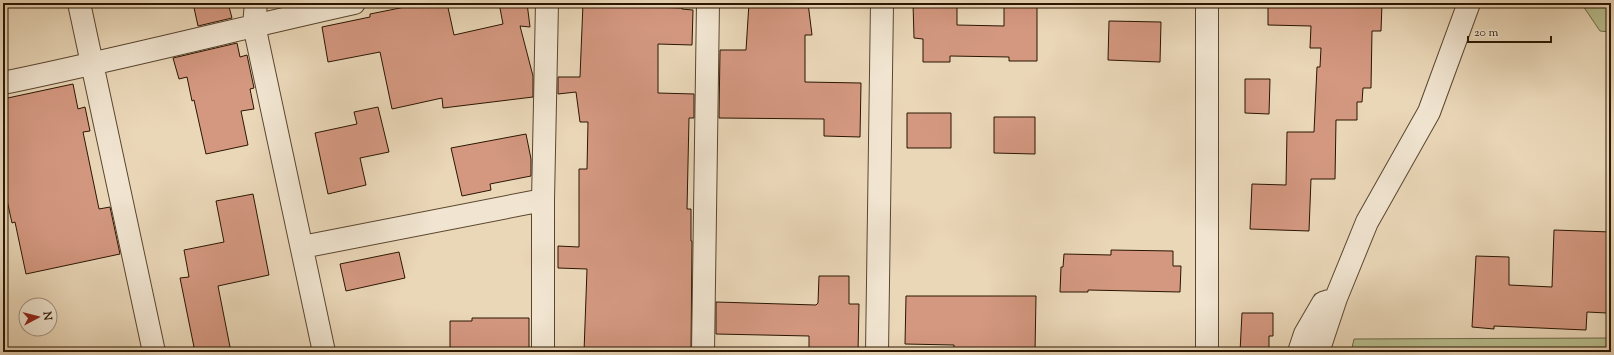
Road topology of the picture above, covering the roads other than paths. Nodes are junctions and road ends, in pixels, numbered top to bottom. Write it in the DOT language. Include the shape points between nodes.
graph roads {
  1 [pos="79,3"];
  2 [pos="256,3"];
  3 [pos="354,3"];
  4 [pos="547,3"];
  5 [pos="708,3"];
  6 [pos="882,3"];
  7 [pos="1207,3"];
  8 [pos="1469,3"];
  9 [pos="254,25"];
  10 [pos="92,64"];
  11 [pos="3,83"];
  12 [pos="543,200"];
  13 [pos="302,247"];
  14 [pos="1336,298"];
  15 [pos="154,352"];
  16 [pos="324,352"];
  17 [pos="543,352"];
  18 [pos="703,352"];
  19 [pos="877,352"];
  20 [pos="1206,352"];
  21 [pos="1299,352"];
  22 [pos="1318,352"];
  1 -- 10 [label="street"];
  2 -- 9 [label="street"];
  3 -- 9 [label="street"];
  4 -- 12 [label="street"];
  5 -- 18 [label="street"];
  6 -- 19 [label="street"];
  7 -- 20 [label="street"];
  8 -- 14 [label="street" via="1429,112 1367,222"];
  9 -- 10 [label="street"];
  9 -- 13 [label="street"];
  10 -- 11 [label="street"];
  10 -- 15 [label="street"];
  12 -- 13 [label="street"];
  12 -- 17 [label="street"];
  13 -- 16 [label="street"];
  14 -- 21 [label="street" via="1323,303 1305,334"];
  14 -- 22 [label="street"];
}
